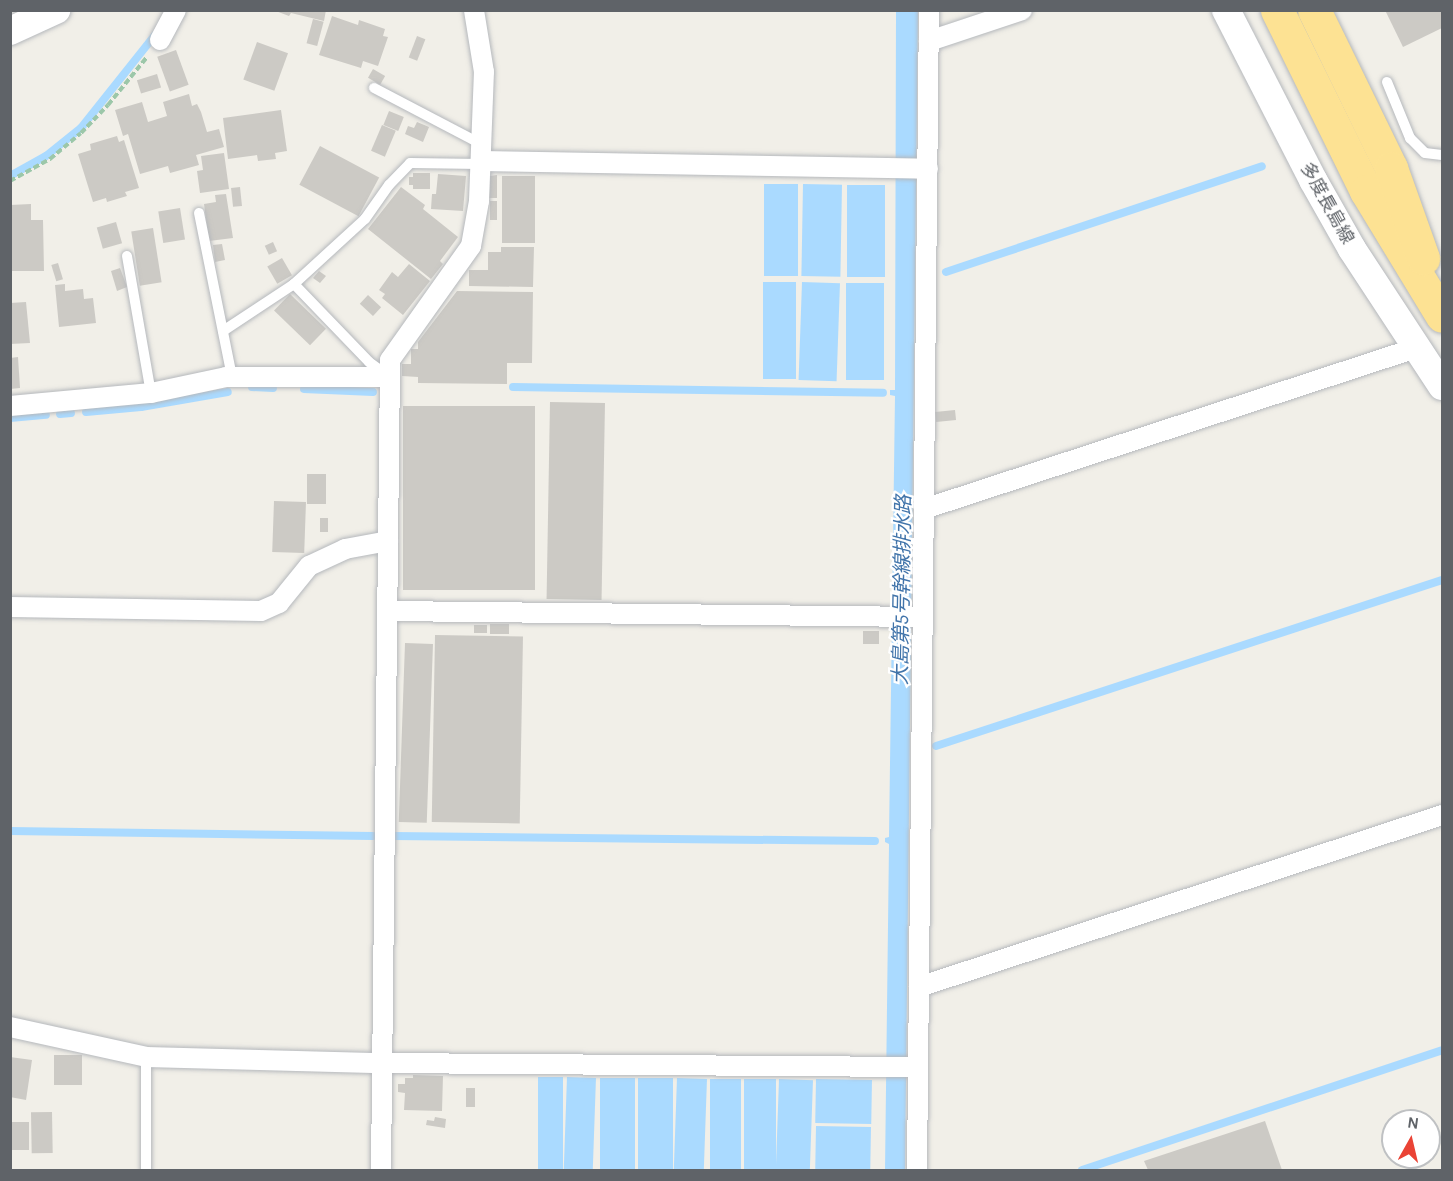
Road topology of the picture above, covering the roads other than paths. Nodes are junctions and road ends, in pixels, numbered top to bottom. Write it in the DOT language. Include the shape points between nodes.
graph roads {
  1 [pos="56,10"];
  2 [pos="176,10"];
  3 [pos="474,10"];
  4 [pos="929,10"];
  5 [pos="1022,10"];
  6 [pos="1226,10"];
  7 [pos="1277,10"];
  8 [pos="1314,10"];
  9 [pos="21,21"];
  10 [pos="160,40"];
  11 [pos="928,41"];
  12 [pos="1387,82"];
  13 [pos="374,88"];
  14 [pos="1443,155"];
  15 [pos="481,156"];
  16 [pos="924,169"];
  17 [pos="199,213"];
  18 [pos="127,256"];
  19 [pos="294,284"];
  20 [pos="1443,314"];
  21 [pos="223,331"];
  22 [pos="1419,347"];
  23 [pos="232,377"];
  24 [pos="390,377"];
  25 [pos="1443,386"];
  26 [pos="151,393"];
  27 [pos="10,406"];
  28 [pos="924,509"];
  29 [pos="388,541"];
  30 [pos="10,607"];
  31 [pos="387,611"];
  32 [pos="919,617"];
  33 [pos="1443,816"];
  34 [pos="919,987"];
  35 [pos="10,1027"];
  36 [pos="146,1057"];
  37 [pos="382,1063"];
  38 [pos="915,1067"];
  39 [pos="146,1170"];
  40 [pos="381,1170"];
  41 [pos="917,1170"];
  1 -- 9 [label="main road"];
  2 -- 10 [label="street"];
  3 -- 15 [label="street" via="484,72"];
  4 -- 11 [label="street"];
  5 -- 11 [label="street"];
  6 -- 22 [label="main road, 多度長島線" via="1347,239"];
  7 -- 20 [label="highway" via="1366,191"];
  8 -- 20 [label="highway" via="1391,168"];
  11 -- 16 [label="street"];
  12 -- 14 [label="lane" via="1410,138 1425,153"];
  13 -- 15 [label="lane"];
  15 -- 16 [label="street"];
  15 -- 19 [label="lane" via="410,163 365,219"];
  15 -- 24 [label="street" via="471,246 390,360"];
  16 -- 28 [label="street"];
  17 -- 21 [label="lane"];
  18 -- 26 [label="lane"];
  19 -- 21 [label="lane"];
  19 -- 24 [label="lane" via="369,362"];
  21 -- 23 [label="lane"];
  22 -- 25 [label="main road, 多度長島線"];
  22 -- 28 [label="street"];
  23 -- 24 [label="street"];
  23 -- 26 [label="street"];
  24 -- 29 [label="street"];
  26 -- 27 [label="street"];
  28 -- 32 [label="street"];
  29 -- 30 [label="street" via="345,549 309,566 279,603 261,611"];
  29 -- 31 [label="street"];
  31 -- 32 [label="street"];
  31 -- 37 [label="street"];
  32 -- 34 [label="street"];
  33 -- 34 [label="street"];
  34 -- 38 [label="street"];
  35 -- 36 [label="street"];
  36 -- 37 [label="street"];
  36 -- 39 [label="lane"];
  37 -- 38 [label="street"];
  37 -- 40 [label="street"];
  38 -- 41 [label="street"];
}
